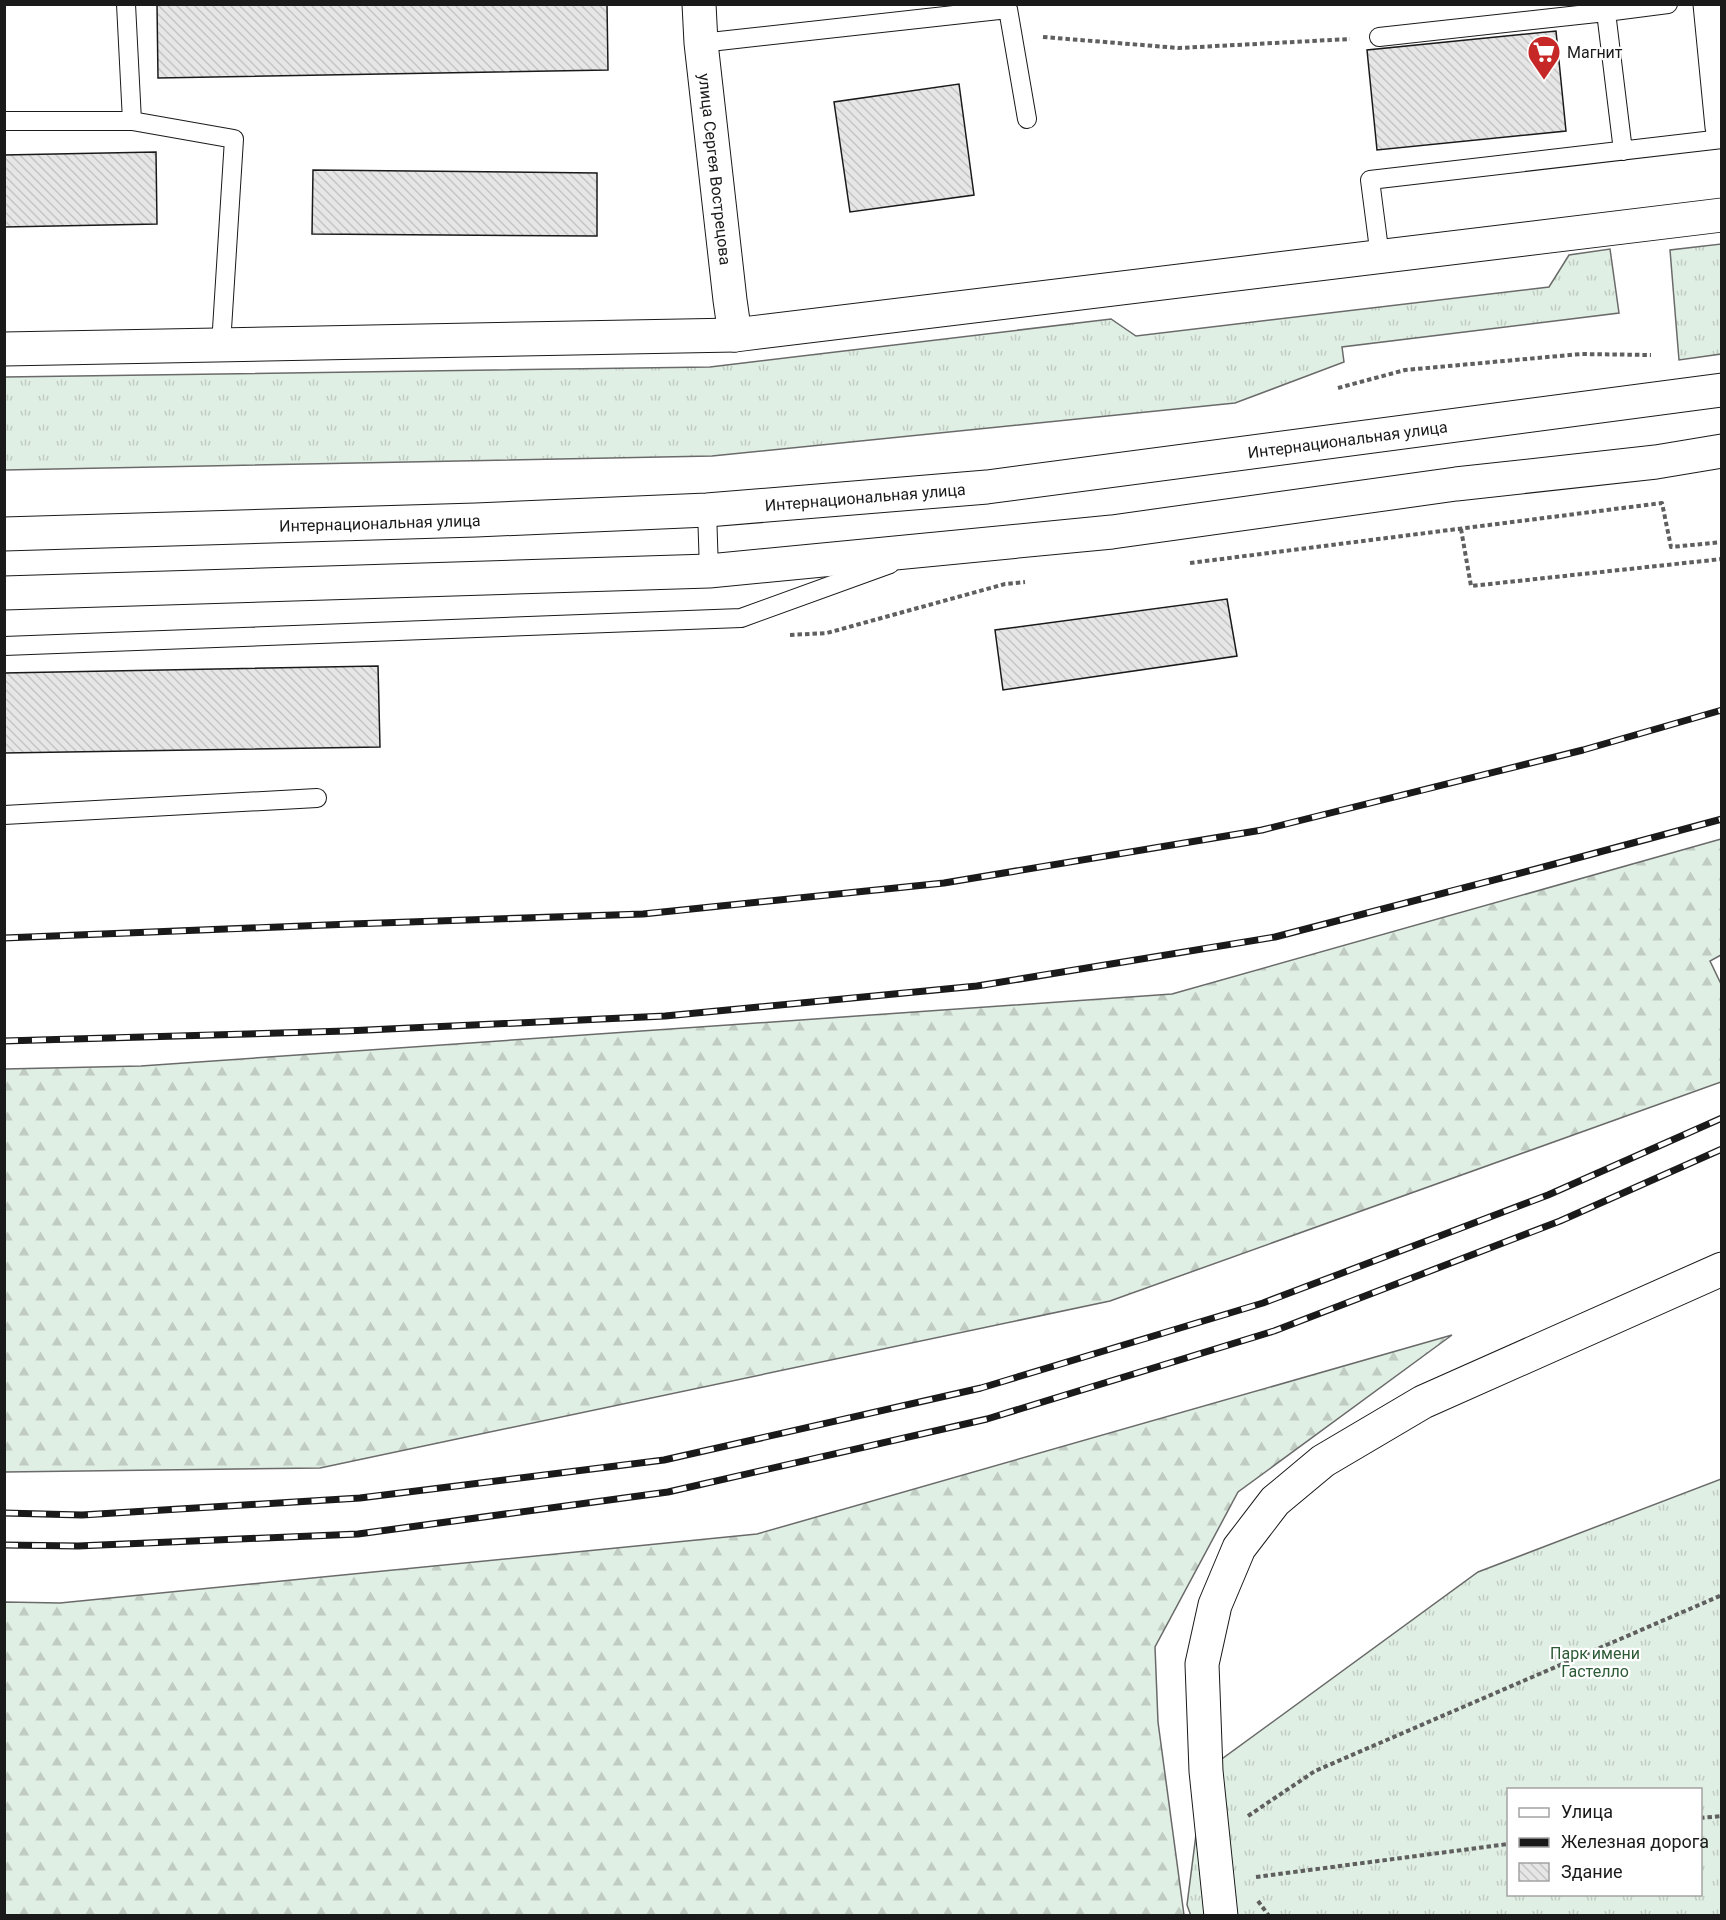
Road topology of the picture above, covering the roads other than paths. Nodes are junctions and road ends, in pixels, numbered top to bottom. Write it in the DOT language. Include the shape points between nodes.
graph roads {
  1 [pos="126,4"];
  2 [pos="699,4"];
  3 [pos="1668,4"];
  4 [pos="1710,4"];
  5 [pos="1606,12"];
  6 [pos="1379,37"];
  7 [pos="701,43"];
  8 [pos="1027,119"];
  9 [pos="4,121"];
  10 [pos="132,121"];
  11 [pos="1722,127"];
  12 [pos="1722,139"];
  13 [pos="1623,151"];
  14 [pos="1722,215"];
  15 [pos="1380,257"];
  16 [pos="735,335"];
  17 [pos="221,345"];
  18 [pos="4,349"];
  19 [pos="1722,390"];
  20 [pos="1722,452"];
  21 [pos="707,510"];
  22 [pos="4,534"];
  23 [pos="930,550"];
  24 [pos="709,571"];
  25 [pos="4,593"];
  26 [pos="4,646"];
  27 [pos="317,798"];
  28 [pos="4,815"];
  29 [pos="1722,1269"];
  30 [pos="1221,1916"];
  1 -- 10 [label="lane"];
  2 -- 7 [label="main road, улица Сергея Вострецова"];
  3 -- 5 [label="lane"];
  4 -- 11 [label="main road"];
  5 -- 6 [label="lane"];
  5 -- 13 [label="lane"];
  7 -- 8 [label="lane" via="1008,9"];
  7 -- 16 [label="main road, улица Сергея Вострецова"];
  9 -- 10 [label="lane"];
  10 -- 17 [label="lane" via="234,139"];
  12 -- 13 [label="lane"];
  13 -- 15 [label="lane" via="1370,180"];
  14 -- 15 [label="main road"];
  15 -- 16 [label="main road"];
  16 -- 17 [label="main road"];
  17 -- 18 [label="main road"];
  19 -- 21 [label="main road, Интернациональная улица" via="987,487"];
  20 -- 23 [label="main road" via="1112,532"];
  21 -- 22 [label="main road, Интернациональная улица"];
  21 -- 24 [label="lane"];
  23 -- 24 [label="main road"];
  23 -- 26 [label="lane" via="741,618"];
  24 -- 25 [label="main road"];
  27 -- 28 [label="lane"];
  29 -- 30 [label="main road" via="1423,1402 1323,1461 1275,1501 1239,1548 1215,1605 1202,1664 1206,1771"];
}
